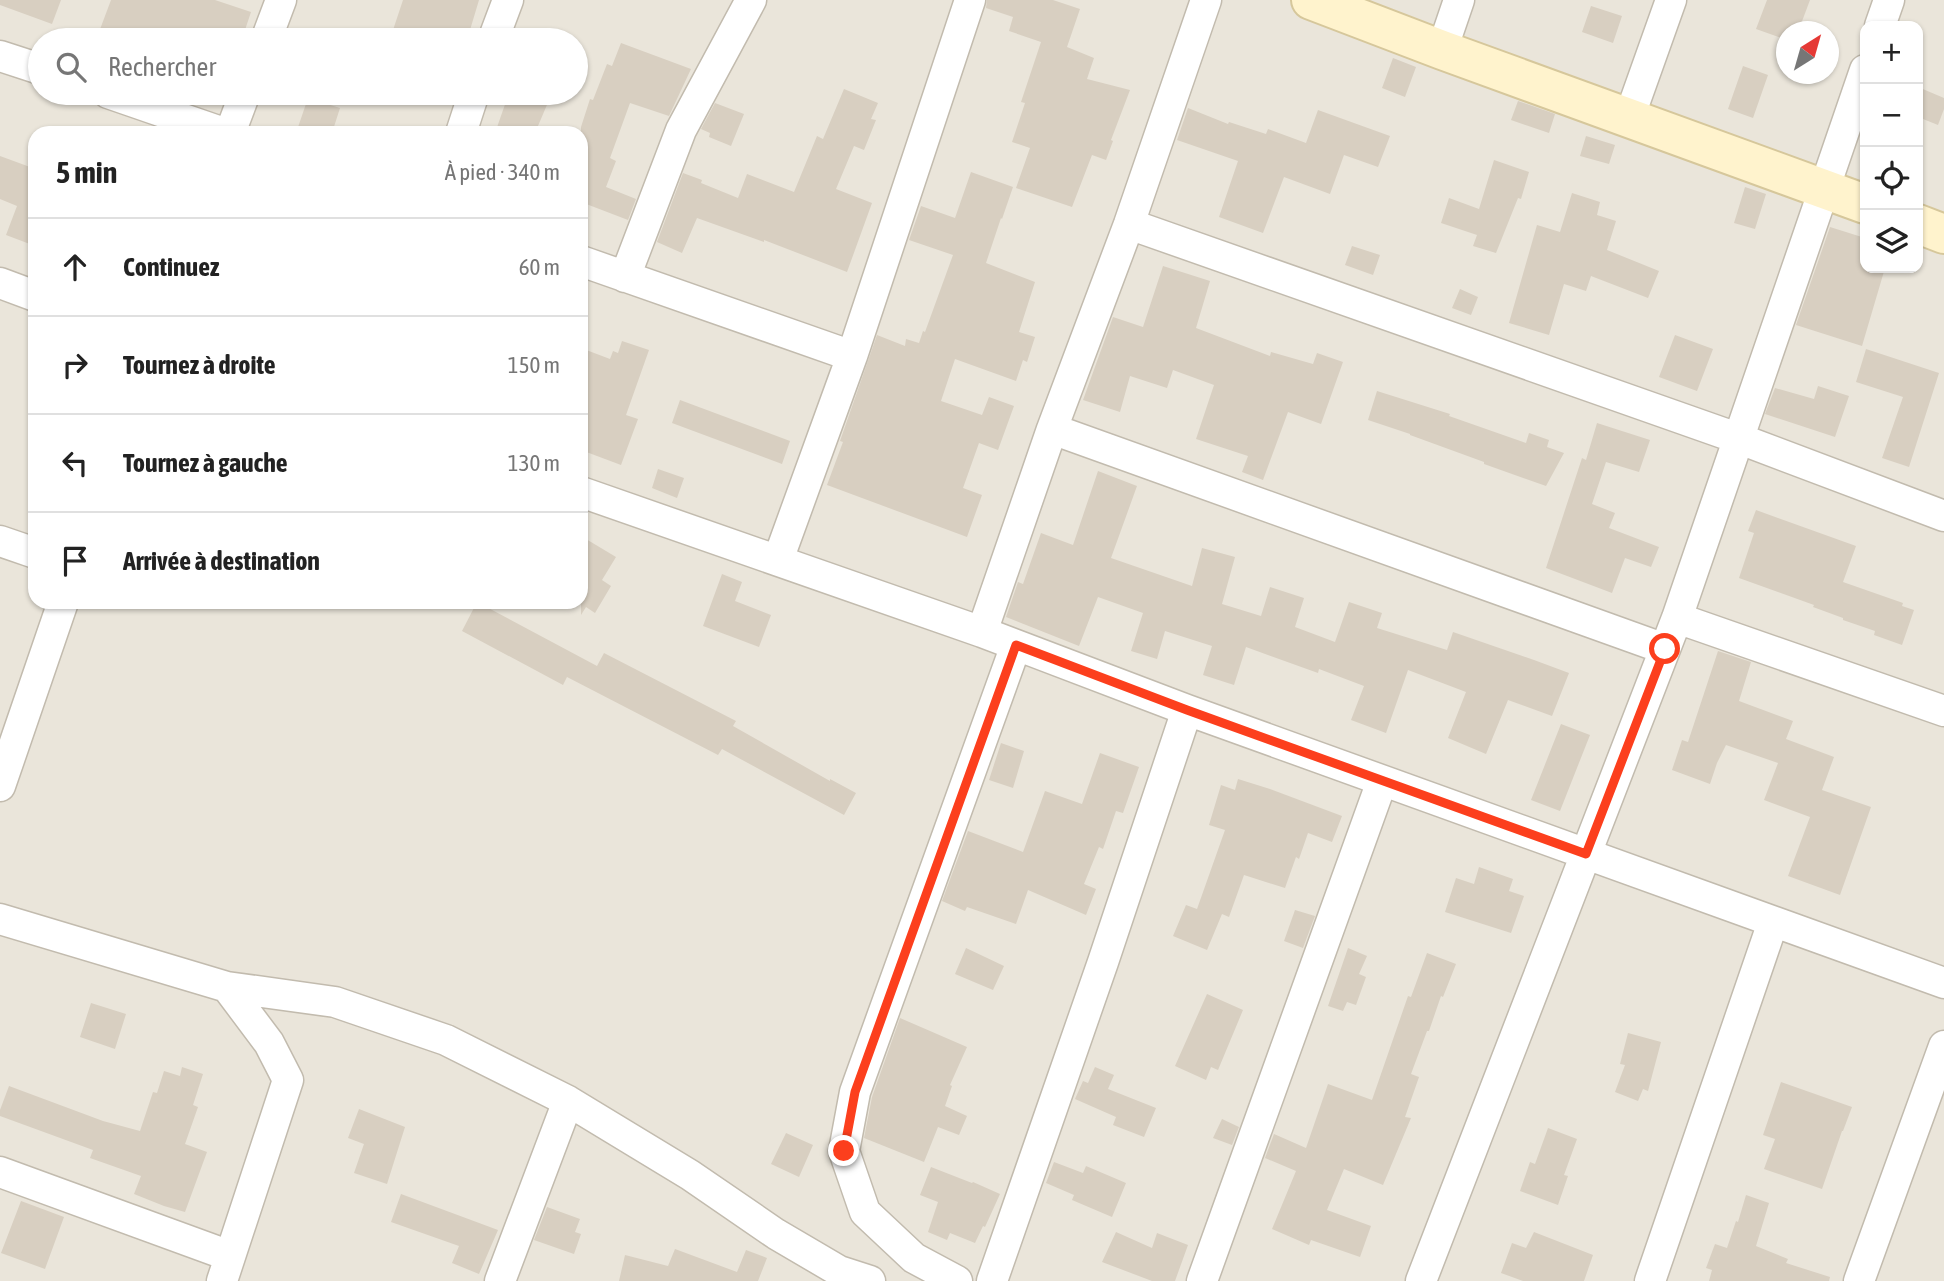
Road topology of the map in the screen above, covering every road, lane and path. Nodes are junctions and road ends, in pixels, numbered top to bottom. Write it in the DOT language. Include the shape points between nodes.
graph roads {
  1 [pos="281,0"];
  2 [pos="508,0"];
  3 [pos="751,0"];
  4 [pos="970,0"];
  5 [pos="1206,0"];
  6 [pos="1311,0"];
  7 [pos="1459,0"];
  8 [pos="1671,0"];
  9 [pos="1889,0"];
  10 [pos="1882,21"];
  11 [pos="270,28"];
  12 [pos="498,28"];
  13 [pos="1442,50"];
  14 [pos="0,55"];
  15 [pos="28,65"];
  16 [pos="1860,84"];
  17 [pos="143,105"];
  18 [pos="240,105"];
  19 [pos="470,105"];
  20 [pos="1629,118"];
  21 [pos="204,126"];
  22 [pos="233,126"];
  23 [pos="463,126"];
  24 [pos="1826,189"];
  25 [pos="1860,202"];
  26 [pos="1129,223"];
  27 [pos="1923,226"];
  28 [pos="1944,234"];
  29 [pos="588,264"];
  30 [pos="625,277"];
  31 [pos="0,283"];
  32 [pos="28,293"];
  33 [pos="852,356"];
  34 [pos="1052,429"];
  35 [pos="1740,439"];
  36 [pos="588,494"];
  37 [pos="1944,516"];
  38 [pos="0,541"];
  39 [pos="28,551"];
  40 [pos="778,560"];
  41 [pos="61,609"];
  42 [pos="1677,618"];
  43 [pos="982,632"];
  44 [pos="1016,645"];
  45 [pos="1665,649"];
  46 [pos="1187,710"];
  47 [pos="1944,711"];
  48 [pos="1382,780"];
  49 [pos="0,786"];
  50 [pos="1586,854"];
  51 [pos="0,919"];
  52 [pos="1773,922"];
  53 [pos="1944,983"];
  54 [pos="227,987"];
  55 [pos="1944,1046"];
  56 [pos="568,1101"];
  57 [pos="0,1171"];
  58 [pos="226,1268"];
  59 [pos="500,1281"];
  60 [pos="870,1281"];
  61 [pos="957,1281"];
  62 [pos="992,1281"];
  63 [pos="1202,1281"];
  64 [pos="1421,1281"];
  65 [pos="1650,1281"];
  66 [pos="1858,1281"];
  1 -- 11 [label="street"];
  2 -- 12 [label="street"];
  3 -- 30 [label="street" via="681,130"];
  4 -- 33 [label="street"];
  5 -- 26 [label="street"];
  6 -- 13 [label="street"];
  7 -- 13 [label="street"];
  8 -- 20 [label="street"];
  9 -- 10 [label="street"];
  13 -- 20 [label="street"];
  14 -- 15 [label="street"];
  16 -- 24 [label="street"];
  17 -- 21 [label="street"];
  18 -- 22 [label="street"];
  19 -- 23 [label="street"];
  20 -- 24 [label="street"];
  24 -- 25 [label="street"];
  24 -- 35 [label="street"];
  26 -- 34 [label="street"];
  26 -- 35 [label="street"];
  27 -- 28 [label="street"];
  29 -- 30 [label="street"];
  30 -- 33 [label="street"];
  31 -- 32 [label="street"];
  33 -- 40 [label="street"];
  34 -- 43 [label="street"];
  34 -- 45 [label="street"];
  35 -- 37 [label="street"];
  35 -- 42 [label="street"];
  36 -- 40 [label="street"];
  38 -- 39 [label="street"];
  40 -- 43 [label="street"];
  41 -- 49 [label="street"];
  42 -- 45 [label="street"];
  42 -- 47 [label="street"];
  43 -- 44 [label="street"];
  44 -- 46 [label="street"];
  44 -- 61 [label="street" via="855,1092 844,1151 865,1212 914,1258"];
  45 -- 50 [label="street"];
  46 -- 48 [label="street"];
  46 -- 62 [label="street"];
  48 -- 50 [label="street"];
  48 -- 63 [label="street"];
  50 -- 52 [label="street"];
  50 -- 64 [label="street"];
  51 -- 54 [label="street"];
  52 -- 53 [label="street"];
  52 -- 65 [label="street"];
  54 -- 56 [label="street" via="335,1002 446,1040"];
  54 -- 58 [label="street" via="269,1043 288,1080"];
  55 -- 66 [label="street"];
  56 -- 59 [label="street"];
  56 -- 60 [label="street" via="776,1234 839,1270"];
  57 -- 58 [label="street"];
}
